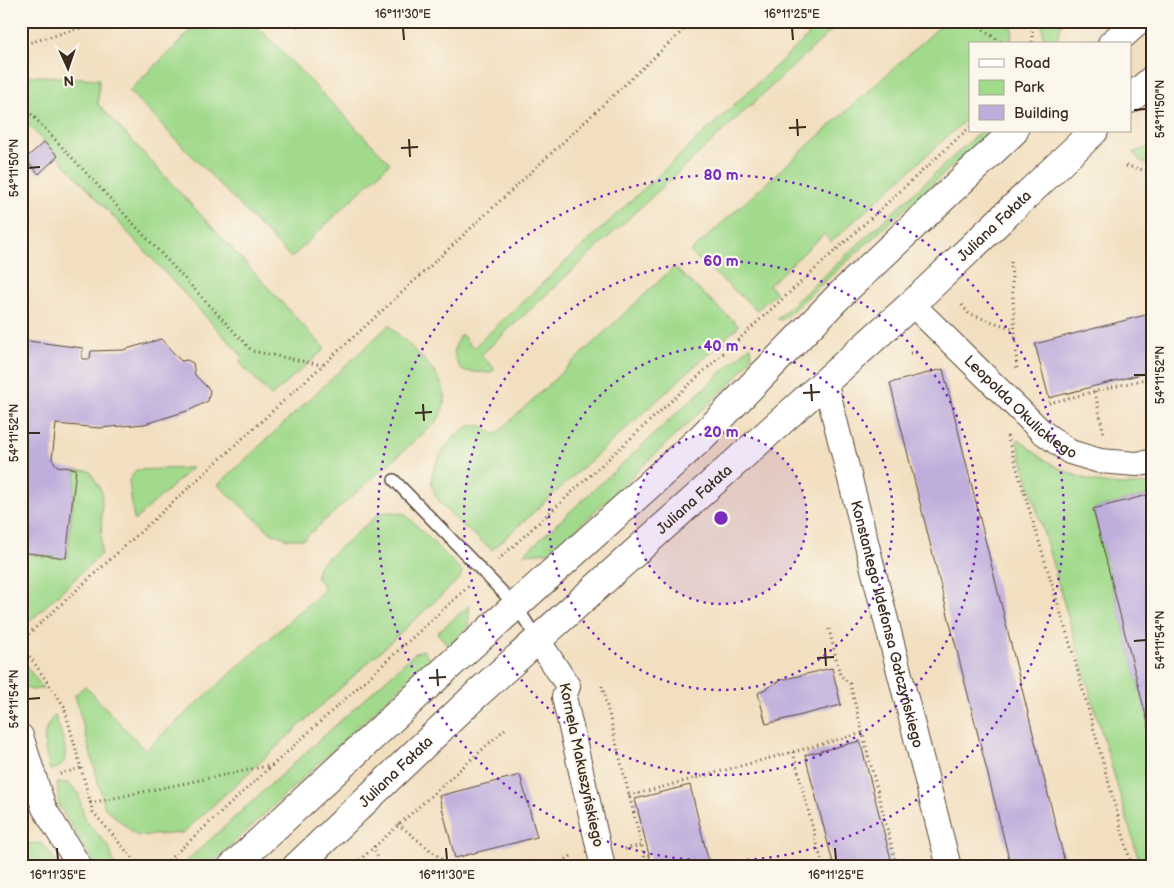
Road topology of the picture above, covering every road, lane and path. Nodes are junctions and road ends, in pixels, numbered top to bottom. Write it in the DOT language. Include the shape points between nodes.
graph roads {
  1 [pos="105,21"];
  2 [pos="693,21"];
  3 [pos="971,21"];
  4 [pos="1032,21"];
  5 [pos="1139,21"];
  6 [pos="1153,37"];
  7 [pos="1000,42"];
  8 [pos="1032,42"];
  9 [pos="1114,42"];
  10 [pos="21,45"];
  11 [pos="1153,79"];
  12 [pos="1132,97"];
  13 [pos="21,102"];
  14 [pos="969,128"];
  15 [pos="1013,132"];
  16 [pos="1093,132"];
  17 [pos="1126,166"];
  18 [pos="1153,172"];
  19 [pos="1011,262"];
  20 [pos="912,304"];
  21 [pos="962,305"];
  22 [pos="1014,329"];
  23 [pos="928,352"];
  24 [pos="910,353"];
  25 [pos="323,366"];
  26 [pos="1153,377"];
  27 [pos="1017,378"];
  28 [pos="825,381"];
  29 [pos="1094,392"];
  30 [pos="1040,406"];
  31 [pos="1006,430"];
  32 [pos="1105,438"];
  33 [pos="1153,462"];
  34 [pos="394,480"];
  35 [pos="484,573"];
  36 [pos="516,606"];
  37 [pos="829,629"];
  38 [pos="538,640"];
  39 [pos="21,643"];
  40 [pos="602,686"];
  41 [pos="505,729"];
  42 [pos="863,733"];
  43 [pos="21,736"];
  44 [pos="793,752"];
  45 [pos="273,765"];
  46 [pos="629,796"];
  47 [pos="90,803"];
  48 [pos="398,824"];
  49 [pos="374,846"];
  50 [pos="80,867"];
  51 [pos="140,867"];
  52 [pos="161,867"];
  53 [pos="232,867"];
  54 [pos="296,867"];
  55 [pos="352,867"];
  56 [pos="379,867"];
  57 [pos="451,867"];
  58 [pos="603,867"];
  59 [pos="647,867"];
  60 [pos="823,867"];
  61 [pos="897,867"];
  62 [pos="949,867"];
  63 [pos="1132,867"];
  1 -- 10 [label="path"];
  2 -- 25 [label="path"];
  3 -- 7 [label="path"];
  4 -- 8 [label="path"];
  5 -- 6 [label="street"];
  5 -- 9 [label="street"];
  11 -- 12 [label="street"];
  13 -- 25 [label="path" via="252,351"];
  14 -- 35 [label="path"];
  15 -- 36 [label="street" via="839,296 700,439"];
  16 -- 20 [label="street, Juliana Fałata"];
  17 -- 18 [label="path"];
  19 -- 22 [label="path"];
  20 -- 28 [label="street, Juliana Fałata"];
  20 -- 33 [label="street, Leopolda Okulickiego" via="1041,431 1070,452 1100,462"];
  21 -- 22 [label="path" via="969,314"];
  22 -- 27 [label="path"];
  23 -- 24 [label="path"];
  25 -- 39 [label="path"];
  26 -- 29 [label="path"];
  28 -- 38 [label="street, Juliana Fałata"];
  28 -- 62 [label="street, Konstantego Ildefonsa Gałczyńskiego"];
  29 -- 30 [label="path"];
  29 -- 32 [label="path"];
  31 -- 63 [label="path" via="1071,646"];
  34 -- 35 [label="lane"];
  35 -- 36 [label="lane"];
  35 -- 45 [label="path"];
  36 -- 38 [label="lane"];
  36 -- 53 [label="street"];
  37 -- 42 [label="path" via="840,675 850,684"];
  38 -- 54 [label="street, Juliana Fałata"];
  38 -- 58 [label="street, Kornela Makuszyńskiego" via="568,686 564,697"];
  39 -- 47 [label="path" via="64,706"];
  40 -- 46 [label="path"];
  41 -- 48 [label="path"];
  42 -- 44 [label="path"];
  42 -- 61 [label="path"];
  43 -- 50 [label="street" via="44,808"];
  44 -- 46 [label="path"];
  44 -- 60 [label="path"];
  45 -- 47 [label="path"];
  45 -- 52 [label="path"];
  46 -- 59 [label="path"];
  47 -- 51 [label="path" via="93,812"];
  48 -- 49 [label="path"];
  48 -- 57 [label="path"];
  49 -- 55 [label="path"];
  49 -- 56 [label="path"];
}
